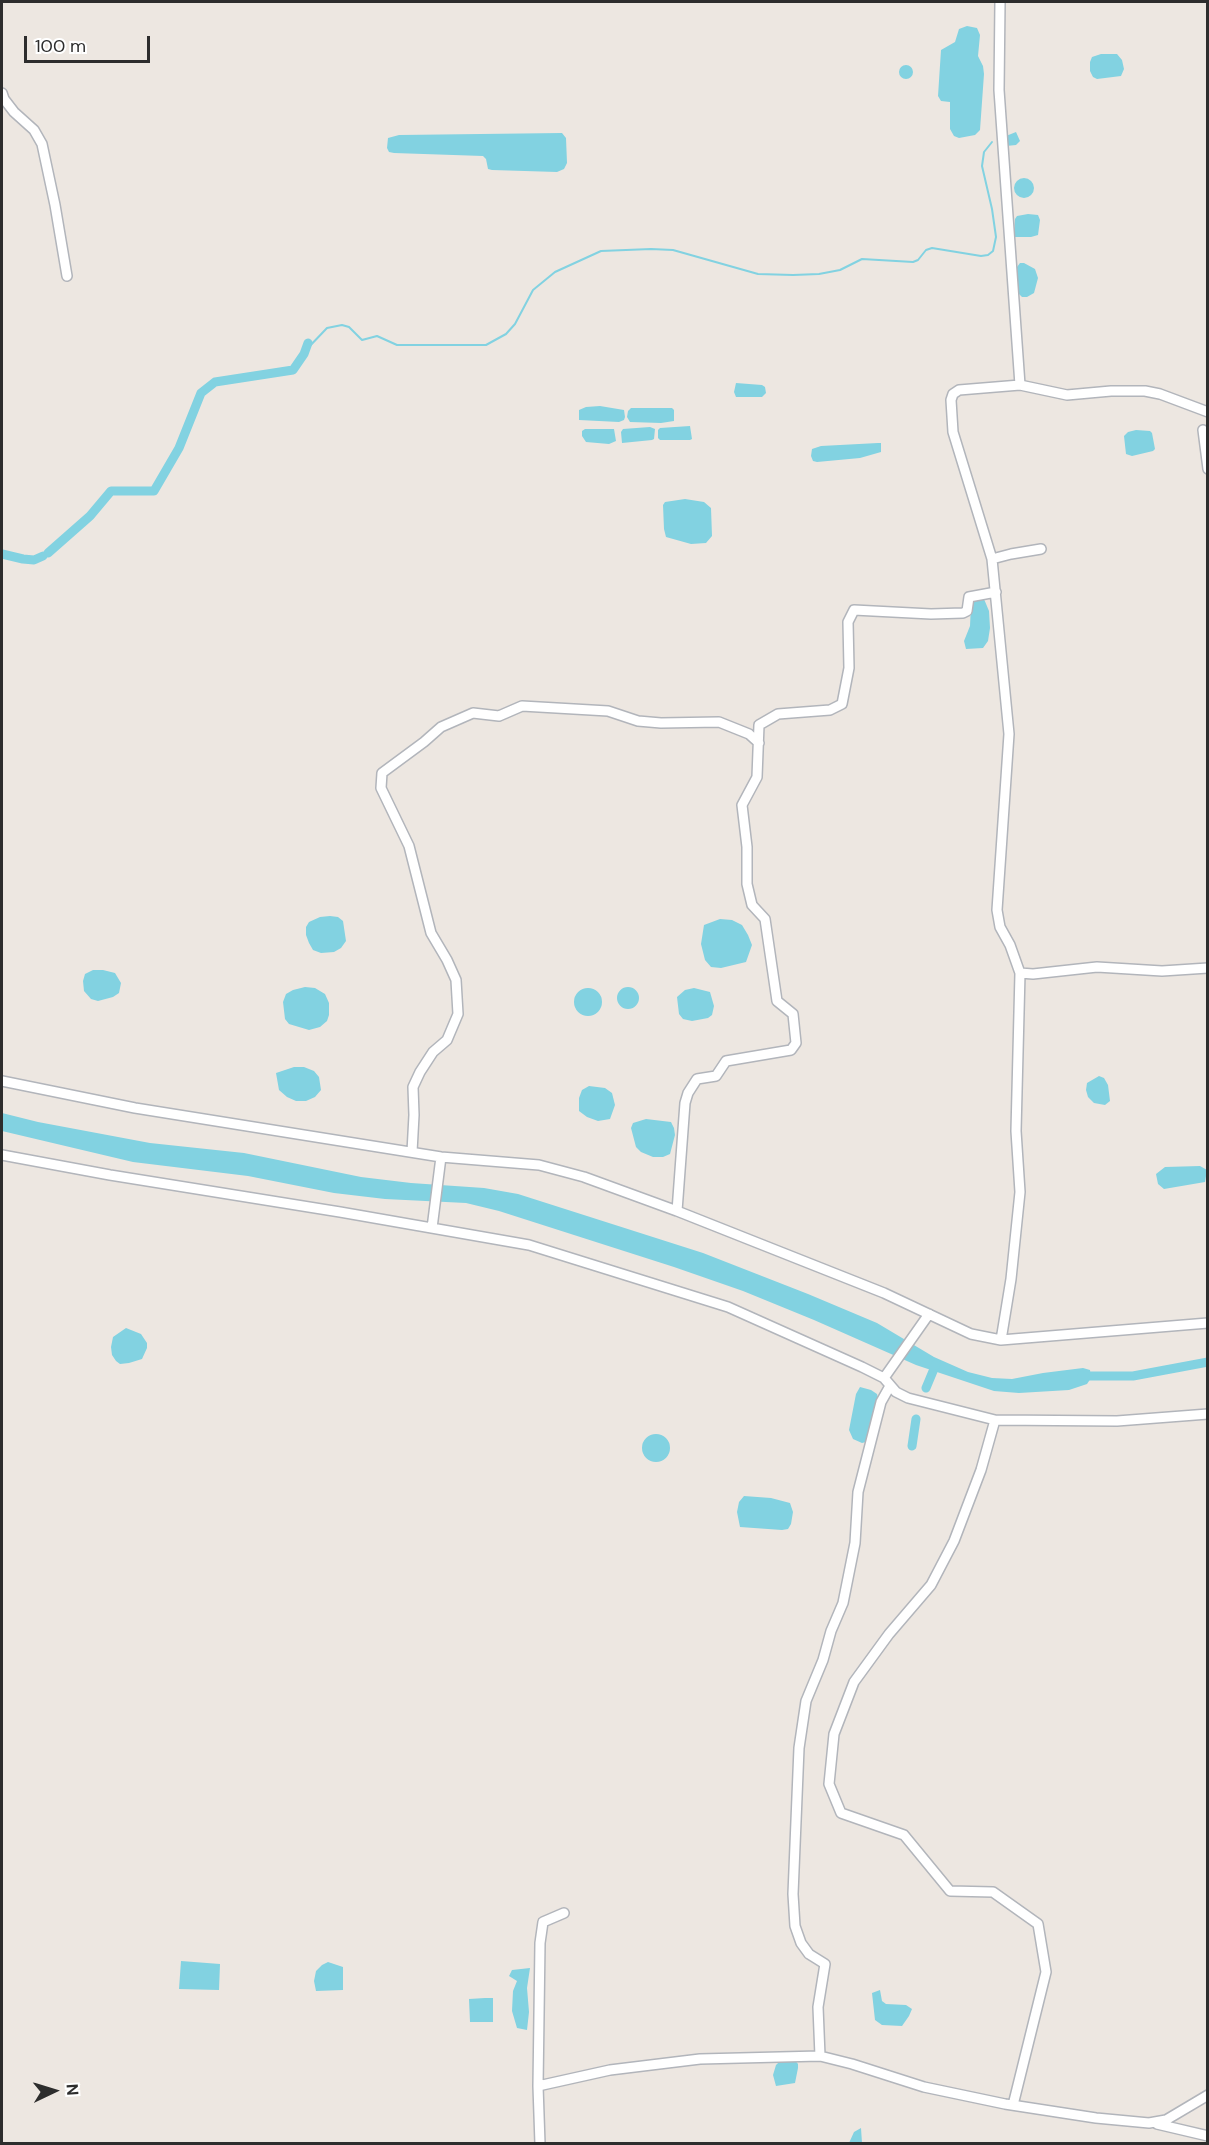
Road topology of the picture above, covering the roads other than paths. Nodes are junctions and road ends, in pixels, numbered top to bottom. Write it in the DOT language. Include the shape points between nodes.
graph roads {
  1 [pos="1000,2"];
  2 [pos="2,93"];
  3 [pos="67,276"];
  4 [pos="1020,384"];
  5 [pos="1208,412"];
  6 [pos="1203,430"];
  7 [pos="1208,469"];
  8 [pos="1041,549"];
  9 [pos="992,559"];
  10 [pos="996,592"];
  11 [pos="759,743"];
  12 [pos="1208,968"];
  13 [pos="1020,973"];
  14 [pos="2,1080"];
  15 [pos="412,1152"];
  16 [pos="2,1155"];
  17 [pos="441,1157"];
  18 [pos="677,1211"];
  19 [pos="432,1228"];
  20 [pos="929,1314"];
  21 [pos="1208,1323"];
  22 [pos="1001,1340"];
  23 [pos="887,1382"];
  24 [pos="1208,1414"];
  25 [pos="995,1420"];
  26 [pos="564,1913"];
  27 [pos="820,2056"];
  28 [pos="538,2086"];
  29 [pos="1208,2095"];
  30 [pos="1013,2105"];
  31 [pos="1149,2123"];
  32 [pos="1208,2136"];
  33 [pos="540,2144"];
  1 -- 4 [label="street" via="999,90"];
  2 -- 3 [label="street" via="42,144"];
  4 -- 5 [label="street" via="1067,395 1145,391"];
  4 -- 9 [label="street" via="959,390 951,400 953,432"];
  6 -- 7 [label="street"];
  8 -- 9 [label="street"];
  9 -- 10 [label="street"];
  10 -- 11 [label="street" via="969,597 967,611 963,613 854,610 848,622 849,668 842,704 830,710 778,714 759,725"];
  10 -- 13 [label="street" via="1009,734 997,910 1000,927"];
  11 -- 15 [label="street" via="749,734 719,722 661,723 638,721 608,711 522,706 499,716 473,713 441,727 382,773 381,788 409,846 431,933 456,980 458,1014 447,1040 420,1072 413,1087"];
  11 -- 18 [label="street" via="758,777 742,805 747,884 752,905 765,919 777,1001 793,1014 796,1044 784,1052 726,1061 716,1076 697,1079 685,1103"];
  12 -- 13 [label="street" via="1162,971 1097,967"];
  13 -- 22 [label="street" via="1016,1131 1020,1192"];
  14 -- 15 [label="street" via="135,1108"];
  15 -- 17 [label="street"];
  16 -- 19 [label="street"];
  17 -- 18 [label="street" via="539,1165"];
  17 -- 19 [label="street"];
  18 -- 20 [label="street"];
  19 -- 23 [label="street" via="529,1245 728,1307"];
  20 -- 22 [label="street" via="971,1334"];
  20 -- 23 [label="street"];
  21 -- 22 [label="street"];
  23 -- 25 [label="street" via="908,1398"];
  23 -- 27 [label="street" via="858,1492 855,1542 845,1595 806,1701 799,1748 795,1926 809,1954 825,1964 818,2007"];
  24 -- 25 [label="street" via="1117,1421"];
  25 -- 30 [label="street" via="958,1530 931,1585 854,1682 834,1734 829,1784 841,1813 904,1835 950,1891 993,1892 1038,1924 1046,1972"];
  26 -- 28 [label="street" via="543,1922"];
  27 -- 28 [label="street" via="700,2059 610,2070"];
  27 -- 30 [label="street" via="924,2087"];
  28 -- 33 [label="street"];
  29 -- 31 [label="street" via="1166,2120"];
  30 -- 31 [label="street"];
  31 -- 32 [label="street"];
}
